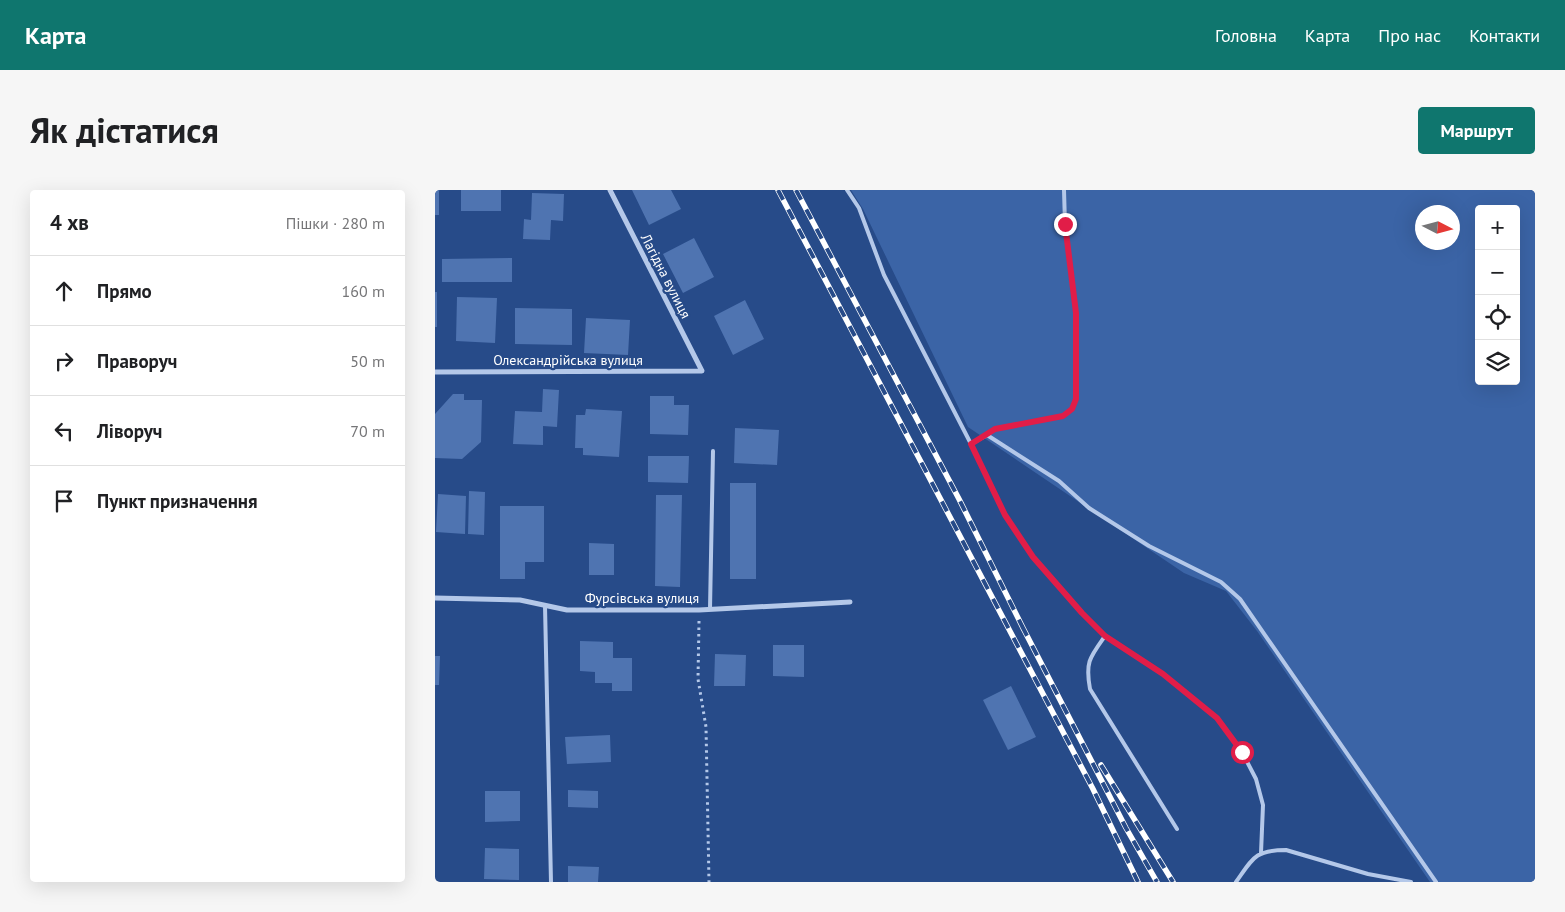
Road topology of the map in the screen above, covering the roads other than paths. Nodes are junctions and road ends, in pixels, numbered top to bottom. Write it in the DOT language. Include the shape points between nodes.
graph roads {
  1 [pos="610,190"];
  2 [pos="847,190"];
  3 [pos="1064,190"];
  4 [pos="702,371"];
  5 [pos="435,372"];
  6 [pos="987,435"];
  7 [pos="971,444"];
  8 [pos="713,451"];
  9 [pos="435,598"];
  10 [pos="850,602"];
  11 [pos="545,606"];
  12 [pos="710,609"];
  13 [pos="1105,636"];
  14 [pos="1177,828"];
  15 [pos="1261,853"];
  16 [pos="551,882"];
  17 [pos="1237,882"];
  18 [pos="1411,882"];
  19 [pos="1436,882"];
  1 -- 4 [label="street, Лагідна вулиця"];
  2 -- 7 [label="lane" via="859,208 884,275"];
  3 -- 6 [label="lane" via="1076,313 1076,399 1072,409 1063,416 995,429"];
  4 -- 5 [label="street, Олександрійська вулиця"];
  6 -- 7 [label="lane"];
  6 -- 19 [label="lane" via="1059,481 1089,508 1149,546 1221,582 1240,600"];
  7 -- 13 [label="lane" via="1005,515 1033,557"];
  8 -- 12 [label="lane"];
  9 -- 11 [label="street, Фурсівська вулиця" via="520,600"];
  10 -- 12 [label="street, Фурсівська вулиця"];
  11 -- 12 [label="street, Фурсівська вулиця" via="567,610"];
  11 -- 16 [label="lane"];
  13 -- 14 [label="lane" via="1089,659 1087,675 1090,689"];
  13 -- 15 [label="lane" via="1163,674 1217,718 1242,752 1256,779 1263,804"];
  15 -- 17 [label="lane" via="1253,858"];
  15 -- 18 [label="lane" via="1286,850 1368,874"];
}
